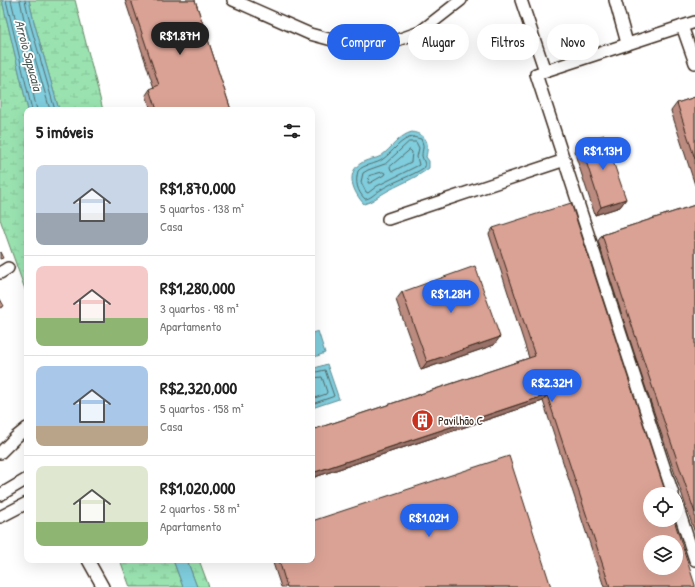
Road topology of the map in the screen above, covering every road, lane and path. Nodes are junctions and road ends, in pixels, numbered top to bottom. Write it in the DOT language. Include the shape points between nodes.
graph roads {
  1 [pos="233,0"];
  2 [pos="461,0"];
  3 [pos="521,0"];
  4 [pos="615,0"];
  5 [pos="695,22"];
  6 [pos="682,26"];
  7 [pos="627,43"];
  8 [pos="695,63"];
  9 [pos="545,71"];
  10 [pos="565,160"];
  11 [pos="388,219"];
  12 [pos="24,430"];
  13 [pos="0,452"];
  14 [pos="24,481"];
  15 [pos="672,487"];
  16 [pos="0,495"];
  17 [pos="24,505"];
  18 [pos="0,517"];
  19 [pos="683,523"];
  20 [pos="695,560"];
  21 [pos="90,563"];
  22 [pos="103,587"];
  1 -- 2 [label="lane" via="310,34 369,50 420,32"];
  3 -- 9 [label="lane"];
  4 -- 7 [label="lane"];
  5 -- 6 [label="lane"];
  6 -- 7 [label="lane"];
  6 -- 8 [label="lane"];
  7 -- 9 [label="lane"];
  9 -- 10 [label="lane" via="536,74"];
  10 -- 11 [label="lane"];
  10 -- 15 [label="lane"];
  12 -- 13 [label="lane"];
  14 -- 16 [label="lane"];
  17 -- 18 [label="lane"];
  19 -- 20 [label="lane"];
  21 -- 22 [label="lane"];
}
